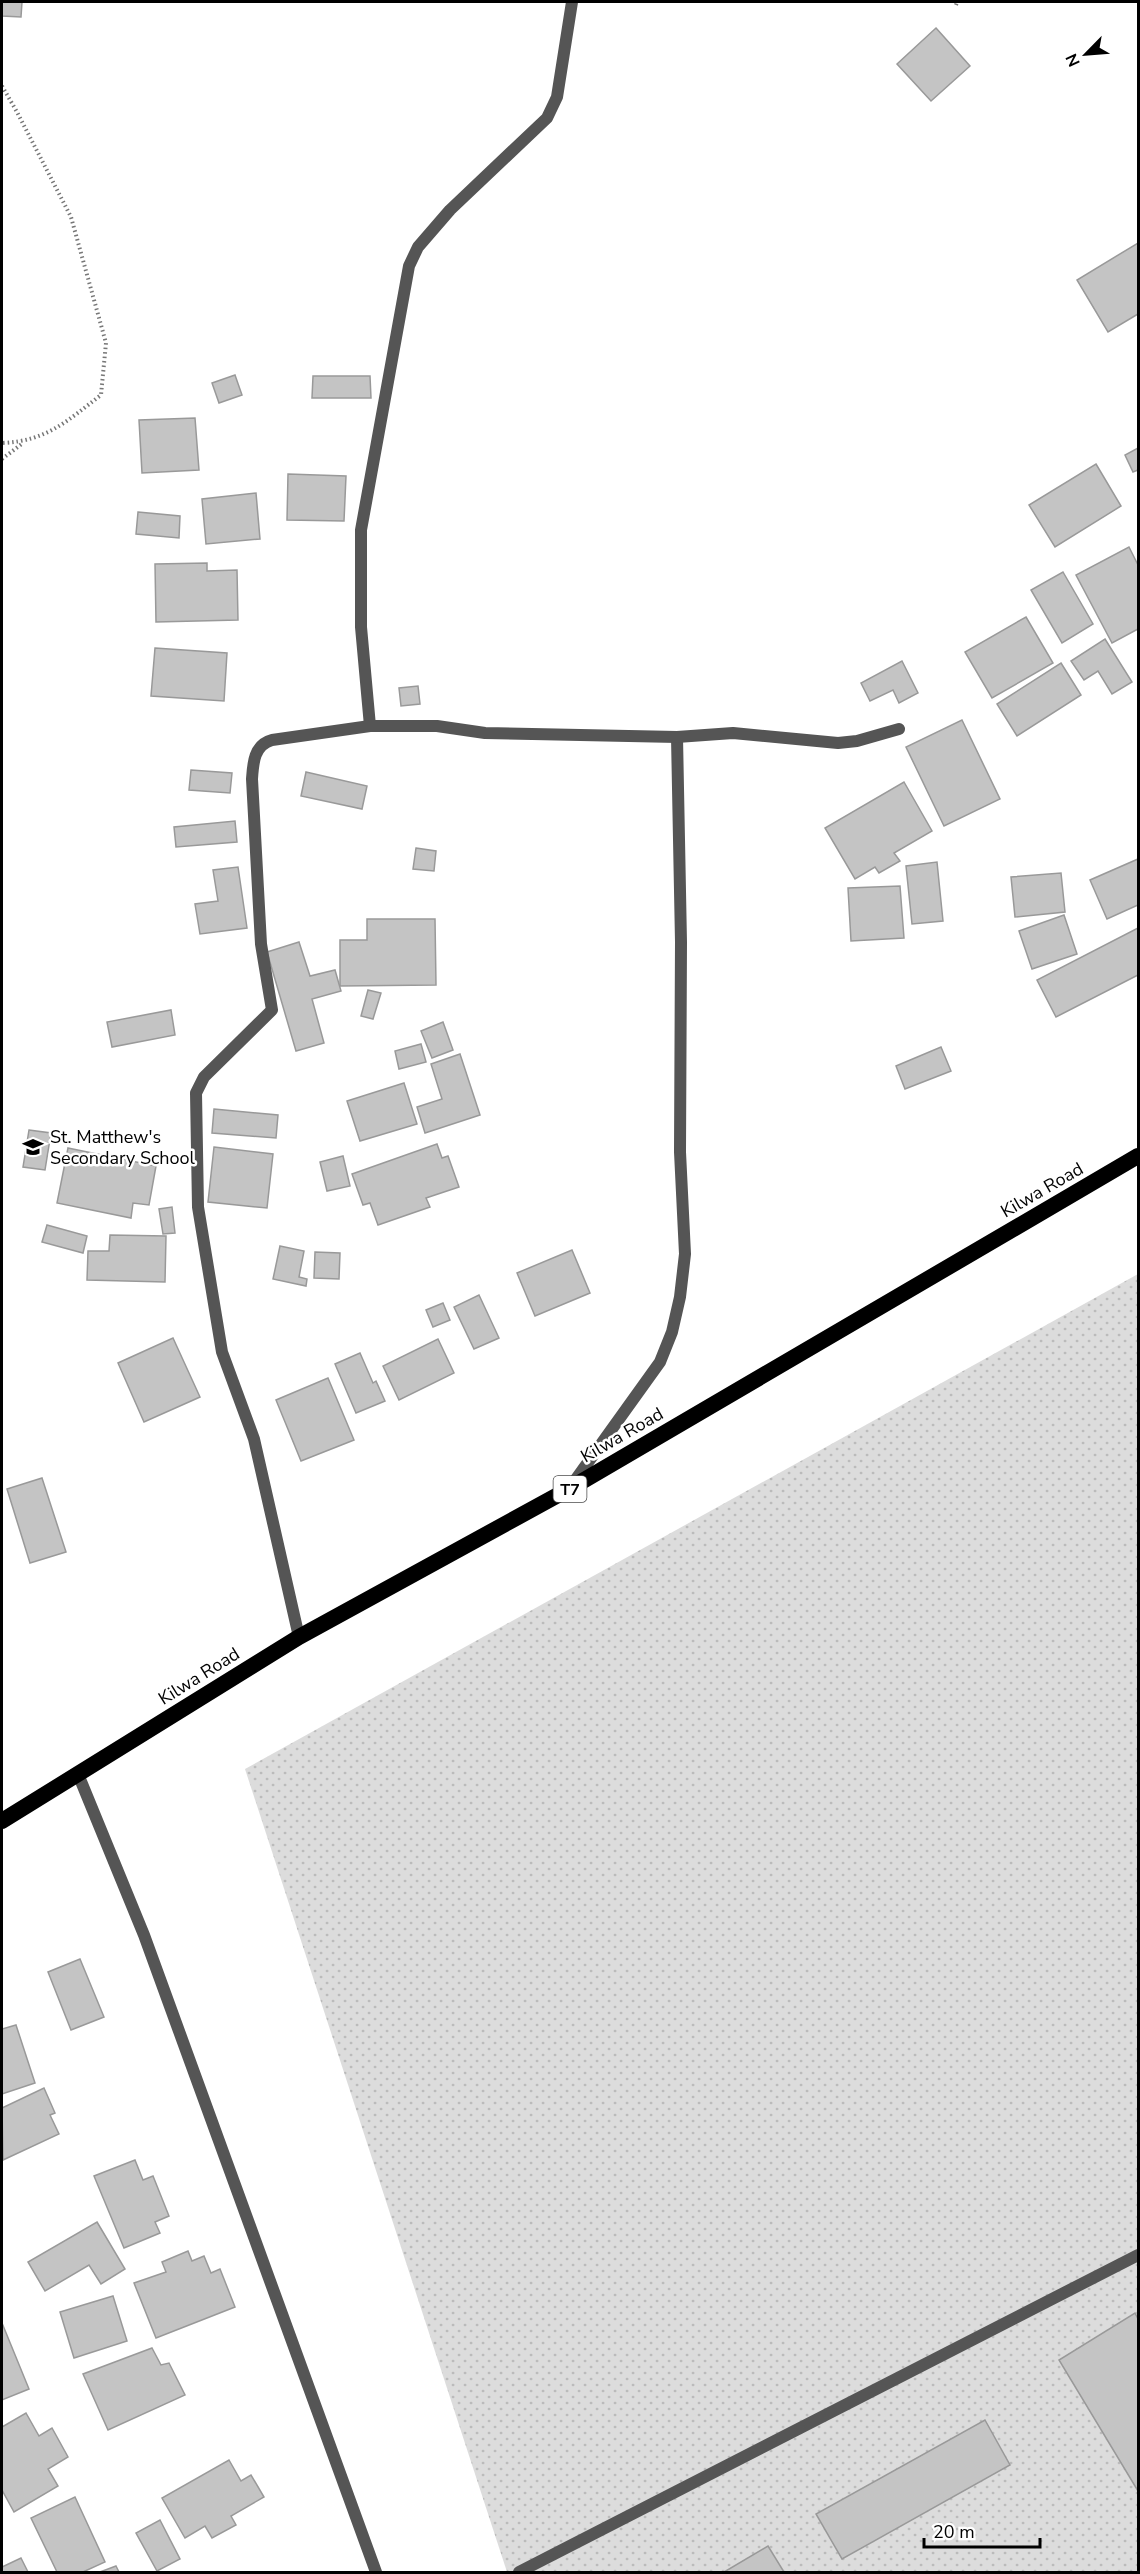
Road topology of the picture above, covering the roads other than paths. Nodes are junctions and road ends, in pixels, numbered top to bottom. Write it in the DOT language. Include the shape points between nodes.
graph roads {
  1 [pos="572,2"];
  2 [pos="370,726"];
  3 [pos="899,729"];
  4 [pos="676,737"];
  5 [pos="1138,1156"];
  6 [pos="569,1489"];
  7 [pos="298,1637"];
  8 [pos="78,1774"];
  9 [pos="2,1821"];
  10 [pos="1138,2254"];
  11 [pos="376,2572"];
  12 [pos="519,2572"];
  1 -- 2 [label="street" via="557,97 547,118 450,210 418,247 409,266 361,530 361,627"];
  2 -- 4 [label="street" via="437,726 485,734"];
  2 -- 7 [label="street" via="265,742 253,759 261,944 272,1010 204,1077 196,1093 198,1207 222,1352 254,1439"];
  3 -- 4 [label="street" via="838,743 733,733"];
  4 -- 6 [label="street" via="681,942 680,1152 685,1254 680,1297 660,1362"];
  5 -- 6 [label="highway, Kilwa Road / T7"];
  6 -- 7 [label="highway, Kilwa Road / T7"];
  7 -- 8 [label="highway, Kilwa Road / T7"];
  8 -- 9 [label="highway, Kilwa Road / T7"];
  8 -- 11 [label="street" via="144,1935"];
  10 -- 12 [label="street"];
}
